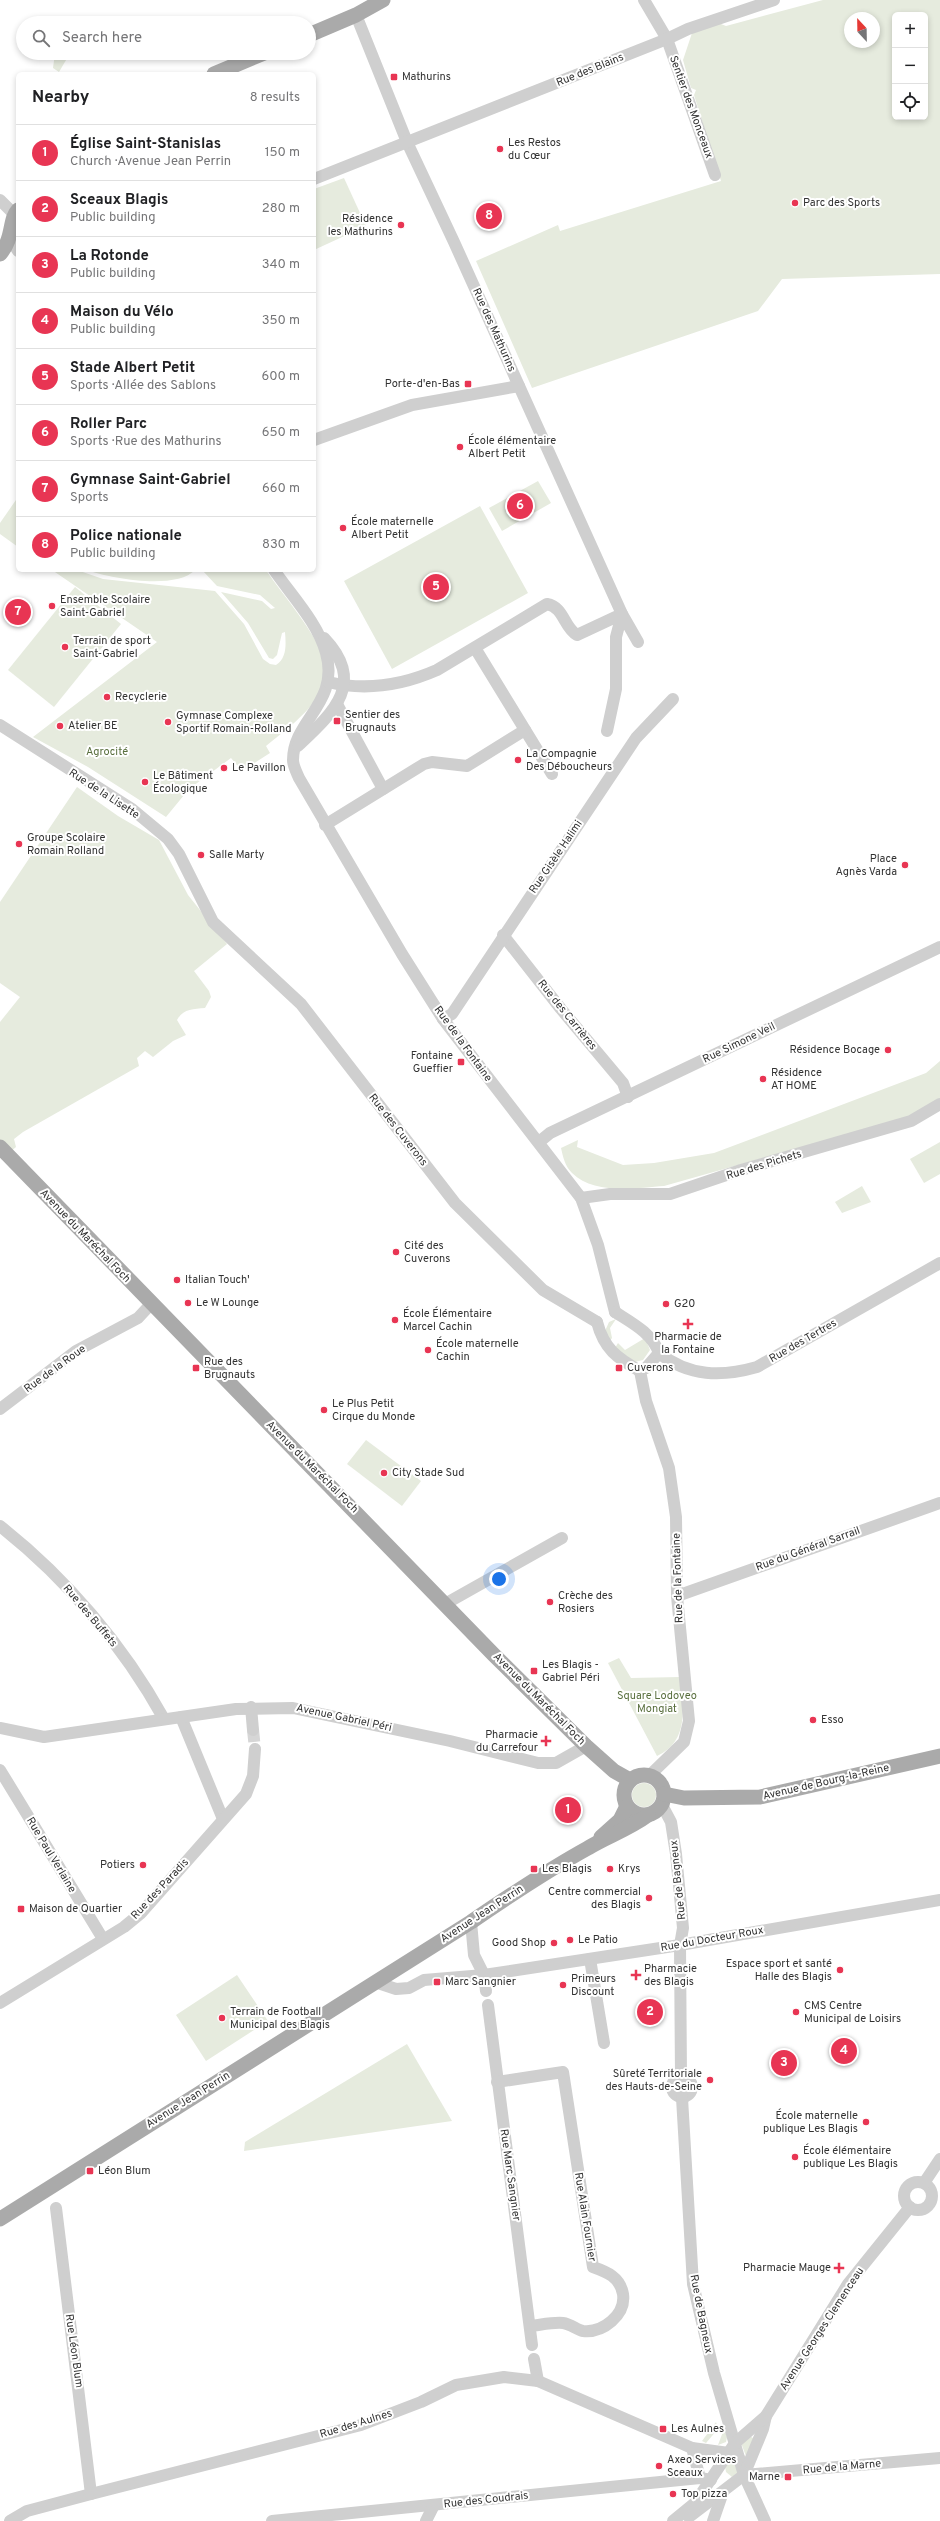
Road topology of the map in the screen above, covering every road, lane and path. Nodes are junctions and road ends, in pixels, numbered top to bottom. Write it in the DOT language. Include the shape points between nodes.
graph roads {
  1 [pos="383,0"];
  2 [pos="644,0"];
  3 [pos="774,0"];
  4 [pos="356,15"];
  5 [pos="316,32"];
  6 [pos="667,40"];
  7 [pos="247,60"];
  8 [pos="219,72"];
  9 [pos="407,142"];
  10 [pos="715,175"];
  11 [pos="316,178"];
  12 [pos="0,200"];
  13 [pos="14,223"];
  14 [pos="16,237"];
  15 [pos="1,253"];
  16 [pos="519,386"];
  17 [pos="316,439"];
  18 [pos="275,572"];
  19 [pos="622,614"];
  20 [pos="317,631"];
  21 [pos="638,642"];
  22 [pos="475,648"];
  23 [pos="328,682"];
  24 [pos="344,686"];
  25 [pos="673,699"];
  26 [pos="337,704"];
  27 [pos="0,725"];
  28 [pos="526,730"];
  29 [pos="608,731"];
  30 [pos="295,750"];
  31 [pos="552,774"];
  32 [pos="383,789"];
  33 [pos="325,825"];
  34 [pos="212,922"];
  35 [pos="503,935"];
  36 [pos="940,947"];
  37 [pos="443,1018"];
  38 [pos="628,1097"];
  39 [pos="940,1104"];
  40 [pos="539,1142"];
  41 [pos="0,1147"];
  42 [pos="581,1198"];
  43 [pos="940,1263"];
  44 [pos="151,1304"];
  45 [pos="615,1312"];
  46 [pos="597,1322"];
  47 [pos="660,1353"];
  48 [pos="640,1370"];
  49 [pos="0,1410"];
  50 [pos="940,1503"];
  51 [pos="0,1526"];
  52 [pos="562,1538"];
  53 [pos="677,1596"];
  54 [pos="445,1604"];
  55 [pos="251,1708"];
  56 [pos="181,1717"];
  57 [pos="164,1719"];
  58 [pos="0,1728"];
  59 [pos="253,1730"];
  60 [pos="586,1746"];
  61 [pos="255,1750"];
  62 [pos="940,1756"];
  63 [pos="0,1770"];
  64 [pos="650,1775"];
  65 [pos="630,1780"];
  66 [pos="663,1799"];
  67 [pos="627,1806"];
  68 [pos="648,1815"];
  69 [pos="223,1820"];
  70 [pos="590,1847"];
  71 [pos="940,1900"];
  72 [pos="471,1922"];
  73 [pos="102,1940"];
  74 [pos="680,1945"];
  75 [pos="590,1959"];
  76 [pos="484,1975"];
  77 [pos="375,1982"];
  78 [pos="486,1991"];
  79 [pos="0,2002"];
  80 [pos="488,2005"];
  81 [pos="604,2043"];
  82 [pos="497,2082"];
  83 [pos="940,2159"];
  84 [pos="924,2183"];
  85 [pos="910,2207"];
  86 [pos="56,2208"];
  87 [pos="0,2218"];
  88 [pos="530,2326"];
  89 [pos="532,2345"];
  90 [pos="534,2359"];
  91 [pos="538,2382"];
  92 [pos="766,2416"];
  93 [pos="729,2424"];
  94 [pos="749,2430"];
  95 [pos="735,2443"];
  96 [pos="692,2448"];
  97 [pos="734,2456"];
  98 [pos="940,2458"];
  99 [pos="718,2470"];
  100 [pos="744,2475"];
  101 [pos="705,2479"];
  102 [pos="728,2489"];
  103 [pos="91,2494"];
  104 [pos="434,2506"];
  105 [pos="713,2507"];
  106 [pos="10,2521"];
  107 [pos="272,2521"];
  108 [pos="426,2521"];
  109 [pos="673,2521"];
  110 [pos="684,2521"];
  111 [pos="713,2521"];
  112 [pos="765,2521"];
  1 -- 4 [label="main road"];
  2 -- 6 [label="street, Sentier des Monceaux"];
  3 -- 6 [label="street, Rue des Blains" via="688,29"];
  4 -- 5 [label="main road"];
  4 -- 9 [label="street, Rue des Mathurins"];
  6 -- 9 [label="street, Rue des Blains"];
  6 -- 10 [label="street, Sentier des Monceaux"];
  7 -- 8 [label="main road"];
  9 -- 11 [label="street, Rue des Blains"];
  9 -- 16 [label="street, Rue des Mathurins"];
  12 -- 13 [label="street"];
  13 -- 14 [label="street"];
  13 -- 15 [label="main road"];
  16 -- 17 [label="street" via="412,405"];
  16 -- 19 [label="street, Rue des Mathurins"];
  18 -- 20 [label="street"];
  19 -- 21 [label="street, Rue des Mathurins"];
  19 -- 22 [label="street" via="577,635 573,633 559,610 547,604"];
  19 -- 29 [label="street" via="616,637 616,689"];
  20 -- 23 [label="street" via="326,653"];
  20 -- 24 [label="street" via="340,660"];
  22 -- 24 [label="street" via="420,678 371,686"];
  22 -- 28 [label="street"];
  23 -- 24 [label="street"];
  23 -- 30 [label="street" via="320,706 299,736"];
  24 -- 26 [label="street"];
  25 -- 35 [label="street, Rue Gisèle Halimi" via="636,738"];
  26 -- 30 [label="street"];
  26 -- 32 [label="street"];
  27 -- 34 [label="street, Rue de la Lisette" via="132,809 168,839 179,854"];
  28 -- 31 [label="street"];
  28 -- 32 [label="street" via="467,766 432,762 424,764"];
  30 -- 33 [label="street, Rue de la Fontaine" via="293,762 299,778"];
  32 -- 33 [label="street"];
  33 -- 37 [label="street, Rue de la Fontaine"];
  34 -- 46 [label="street, Rue des Cuverons" via="301,1004 459,1207 544,1290"];
  35 -- 37 [label="street, Rue Gisèle Halimi" via="452,1014"];
  35 -- 38 [label="street, Rue des Carrières" via="623,1083"];
  36 -- 38 [label="street, Rue Simone Veil"];
  37 -- 40 [label="street, Rue de la Fontaine"];
  38 -- 40 [label="street, Rue Simone Veil" via="550,1133"];
  39 -- 42 [label="street, Rue des Pichets" via="911,1120 741,1170 670,1194 610,1194"];
  40 -- 42 [label="street, Rue de la Fontaine"];
  41 -- 44 [label="main road, Avenue du Maréchal Foch"];
  42 -- 45 [label="street, Rue de la Fontaine" via="598,1245"];
  43 -- 47 [label="street, Rue des Tertres" via="757,1367 733,1374 694,1371 678,1367"];
  44 -- 49 [label="street, Rue de la Roue" via="138,1318 76,1351"];
  44 -- 54 [label="main road, Avenue du Maréchal Foch"];
  45 -- 46 [label="street" via="605,1315"];
  45 -- 47 [label="street, Rue des Tertres" via="639,1328 655,1343"];
  46 -- 48 [label="street" via="601,1338 609,1349 626,1363"];
  47 -- 48 [label="street" via="646,1368"];
  48 -- 53 [label="street, Rue de la Fontaine" via="646,1401 669,1468 676,1517"];
  50 -- 53 [label="street, Rue du Général Sarrail"];
  51 -- 57 [label="street, Rue des Buffets" via="24,1545 107,1632"];
  52 -- 54 [label="street"];
  53 -- 64 [label="street, Rue de la Fontaine" via="689,1721 684,1742"];
  54 -- 60 [label="main road, Avenue du Maréchal Foch"];
  55 -- 56 [label="street, Avenue Gabriel Péri"];
  55 -- 59 [label="street"];
  55 -- 60 [label="street, Avenue Gabriel Péri" via="310,1710 538,1764 556,1763"];
  56 -- 57 [label="street, Avenue Gabriel Péri"];
  56 -- 69 [label="street"];
  57 -- 58 [label="street, Avenue Gabriel Péri" via="44,1737"];
  60 -- 65 [label="main road, Avenue du Maréchal Foch" via="614,1771"];
  61 -- 69 [label="street, Rue des Paradis" via="253,1776 246,1794"];
  62 -- 66 [label="main road, Avenue de Bourg-la-Reine" via="760,1797"];
  63 -- 73 [label="street, Rue Paul Verlaine"];
  64 -- 65 [label="main road" via="637,1776"];
  64 -- 66 [label="main road" via="657,1779"];
  65 -- 67 [label="main road" via="624,1789"];
  66 -- 68 [label="main road" via="656,1811"];
  66 -- 74 [label="street, Rue de Bagneux" via="672,1822 676,1854 683,1928"];
  67 -- 68 [label="main road" via="638,1814"];
  67 -- 70 [label="main road, Avenue Jean Perrin" via="620,1820"];
  68 -- 70 [label="main road, Avenue Jean Perrin" via="631,1828"];
  69 -- 73 [label="street, Rue des Paradis" via="141,1913"];
  70 -- 72 [label="main road, Avenue Jean Perrin"];
  71 -- 74 [label="street, Rue du Docteur Roux"];
  72 -- 76 [label="street" via="474,1955"];
  72 -- 77 [label="main road, Avenue Jean Perrin"];
  73 -- 79 [label="street, Rue des Paradis"];
  74 -- 75 [label="street, Rue du Docteur Roux"];
  74 -- 93 [label="street, Rue de Bagneux" via="681,2077 676,2079 672,2086 674,2094 683,2103 693,2284"];
  75 -- 76 [label="street, Rue du Docteur Roux"];
  75 -- 81 [label="street"];
  76 -- 77 [label="street" via="424,1980 409,1988 396,1989"];
  76 -- 78 [label="street"];
  77 -- 87 [label="main road, Avenue Jean Perrin"];
  80 -- 82 [label="street, Rue Marc Sangnier"];
  82 -- 88 [label="street, Rue Marc Sangnier"];
  82 -- 88 [label="street, Rue Alain Fournier" via="563,2072 593,2267 615,2277 623,2295 622,2308 613,2321 598,2330 582,2331 563,2323"];
  83 -- 84 [label="street"];
  84 -- 85 [label="street" via="911,2184 905,2191 905,2200"];
  84 -- 85 [label="street" via="930,2190 930,2202 919,2209"];
  85 -- 92 [label="street, Avenue Georges Clemenceau" via="848,2284"];
  86 -- 103 [label="street, Rue Léon Blum"];
  88 -- 89 [label="street, Rue Marc Sangnier"];
  90 -- 91 [label="street"];
  91 -- 96 [label="street, Rue des Aulnes"];
  91 -- 103 [label="street, Rue des Aulnes" via="504,2377 456,2385 421,2402 361,2425"];
  92 -- 94 [label="street, Avenue Georges Clemenceau"];
  92 -- 100 [label="street, Avenue Georges Clemenceau" via="764,2429"];
  93 -- 94 [label="street"];
  93 -- 95 [label="street, Rue de Bagneux"];
  94 -- 95 [label="street, Avenue Georges Clemenceau"];
  95 -- 97 [label="street, Avenue Georges Clemenceau"];
  96 -- 97 [label="street, Rue des Aulnes"];
  96 -- 101 [label="street"];
  97 -- 99 [label="street, Avenue Georges Clemenceau"];
  97 -- 100 [label="street"];
  98 -- 100 [label="street, Rue de la Marne"];
  99 -- 101 [label="street, Avenue Georges Clemenceau"];
  99 -- 102 [label="street"];
  100 -- 102 [label="street"];
  100 -- 112 [label="street"];
  101 -- 102 [label="street"];
  101 -- 104 [label="street, Rue des Coudrais"];
  101 -- 109 [label="street, Avenue Georges Clemenceau" via="695,2503"];
  102 -- 105 [label="street"];
  103 -- 106 [label="street, Rue des Aulnes" via="27,2512"];
  104 -- 107 [label="street, Rue des Coudrais"];
  104 -- 108 [label="street"];
  105 -- 110 [label="street"];
  105 -- 111 [label="street"];
}
